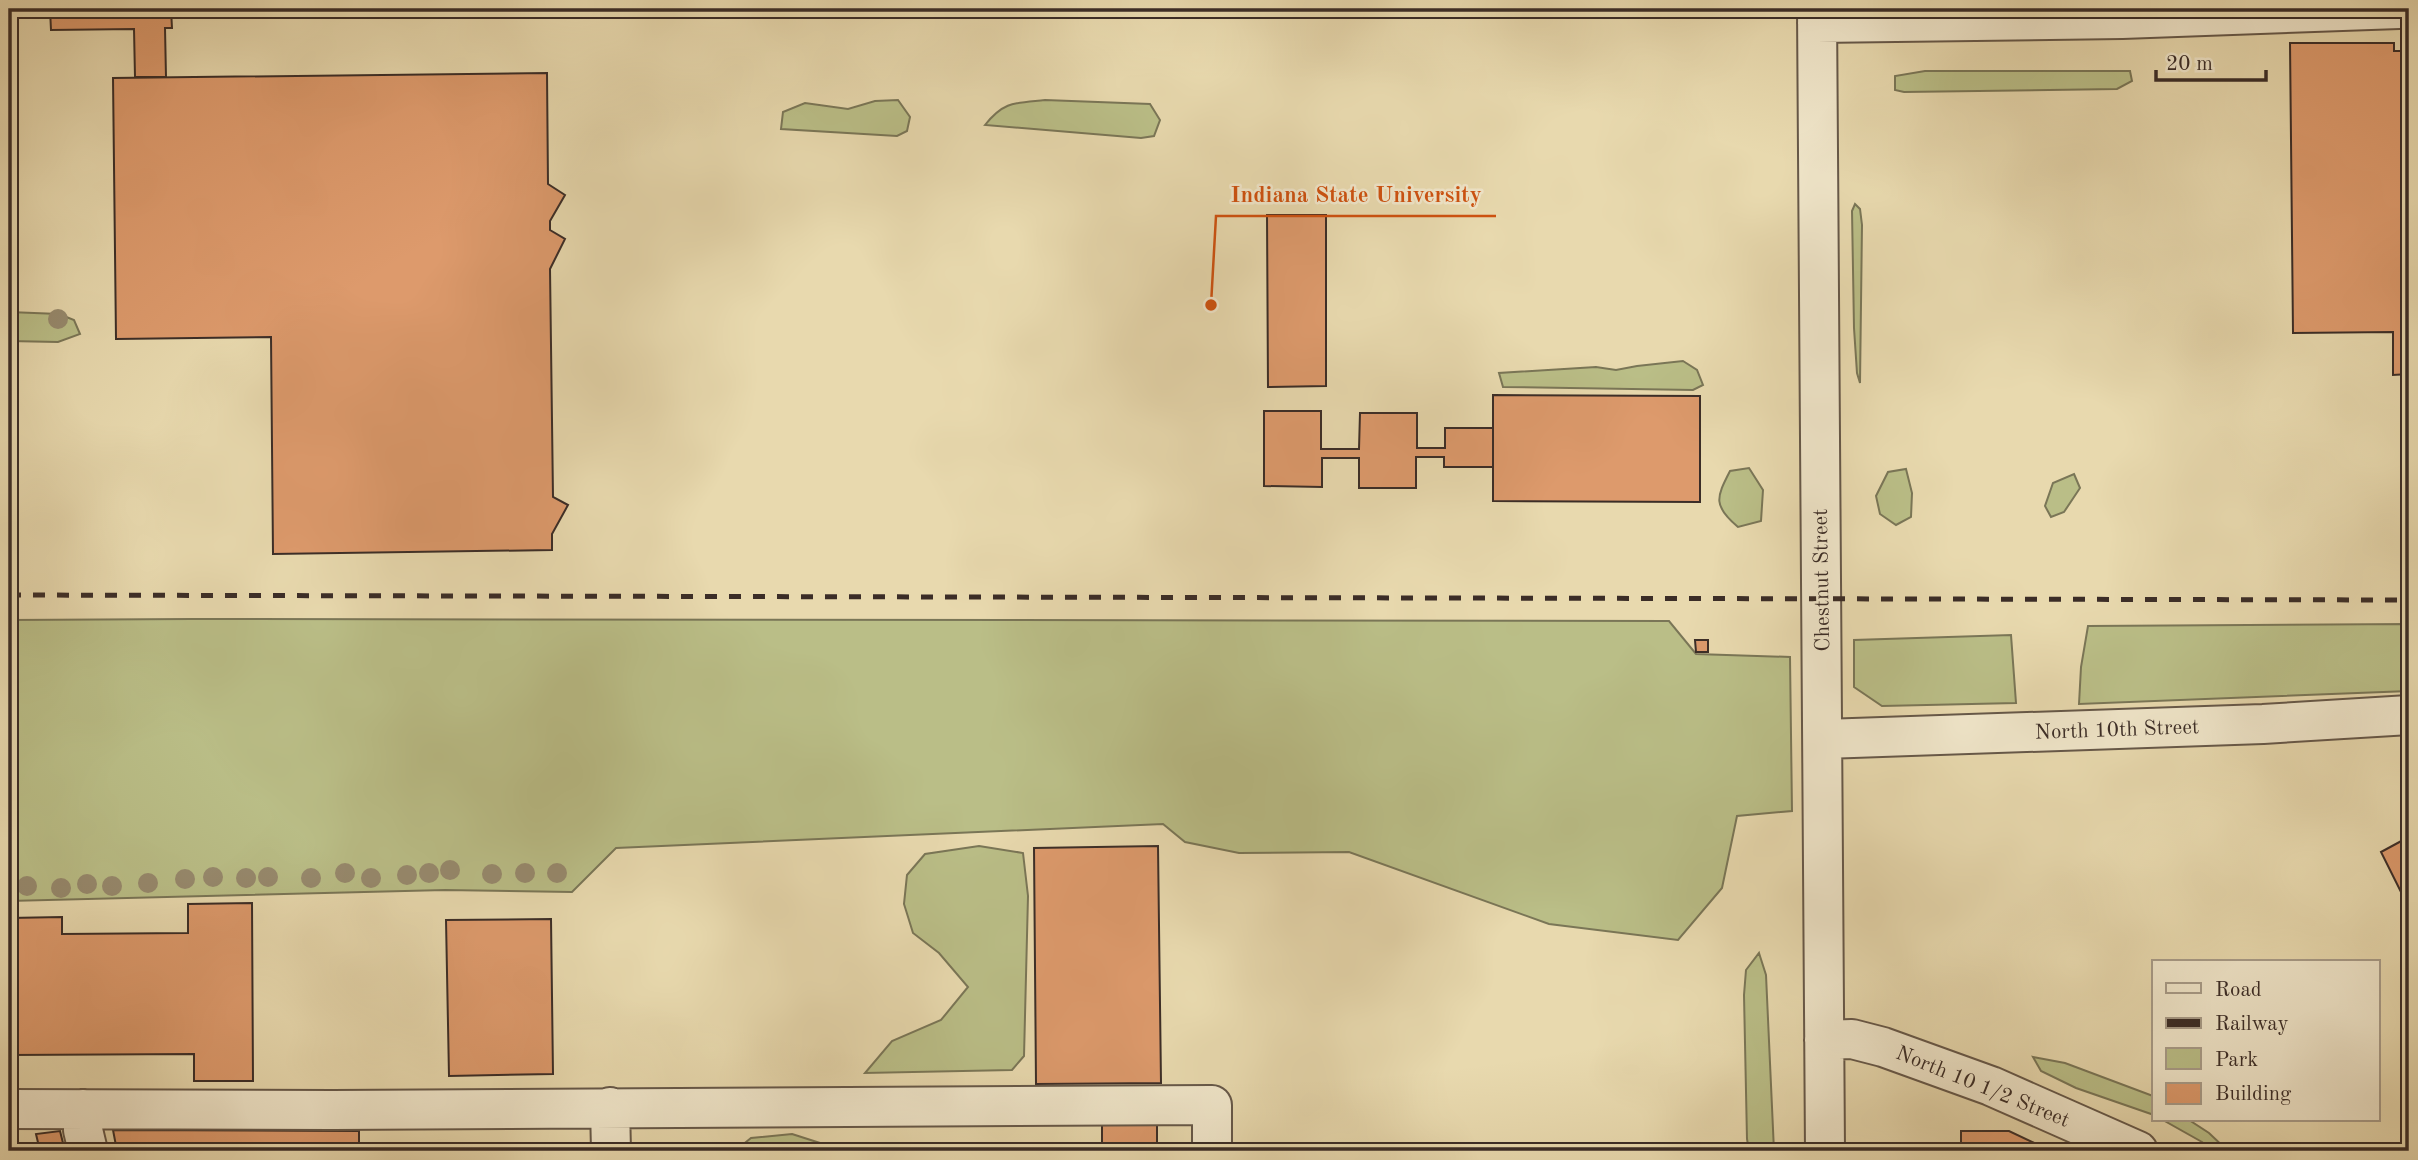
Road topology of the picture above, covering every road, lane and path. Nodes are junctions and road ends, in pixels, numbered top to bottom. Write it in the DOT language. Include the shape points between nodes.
graph roads {
  1 [pos="2399,9"];
  2 [pos="1817,16"];
  3 [pos="2409,715"];
  4 [pos="1824,739"];
  5 [pos="1824,1040"];
  6 [pos="610,1107"];
  7 [pos="9,1109"];
  8 [pos="83,1109"];
  9 [pos="88,1151"];
  10 [pos="611,1151"];
  11 [pos="1212,1151"];
  12 [pos="1825,1151"];
  13 [pos="2138,1151"];
  1 -- 2 [label="street" via="2122,19"];
  2 -- 4 [label="street, Chestnut Street"];
  3 -- 4 [label="street, North 10th Street"];
  4 -- 5 [label="street, Chestnut Street"];
  5 -- 12 [label="street, Chestnut Street"];
  5 -- 13 [label="street, North 10 1/2 Street" via="1852,1039 1907,1055 1991,1086"];
  6 -- 8 [label="street"];
  6 -- 10 [label="street"];
  6 -- 11 [label="street" via="1212,1105"];
  7 -- 8 [label="street"];
  8 -- 9 [label="street"];
}
